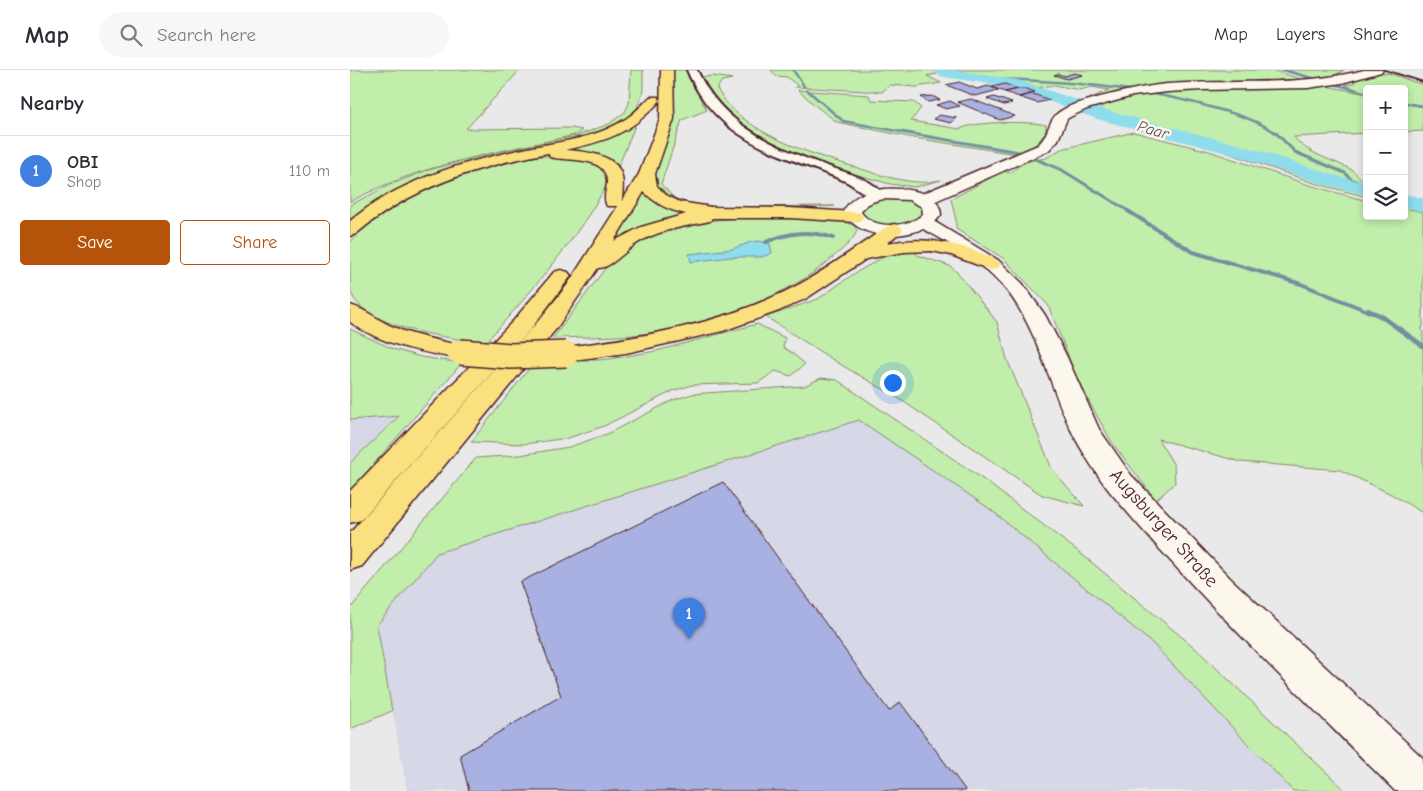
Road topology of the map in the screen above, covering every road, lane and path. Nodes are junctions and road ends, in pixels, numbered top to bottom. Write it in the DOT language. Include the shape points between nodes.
graph roads {
  1 [pos="667,70"];
  2 [pos="692,70"];
  3 [pos="1376,70"];
  4 [pos="648,128"];
  5 [pos="499,160"];
  6 [pos="638,173"];
  7 [pos="877,195"];
  8 [pos="923,200"];
  9 [pos="613,202"];
  10 [pos="748,213"];
  11 [pos="859,216"];
  12 [pos="924,223"];
  13 [pos="350,230"];
  14 [pos="894,230"];
  15 [pos="851,259"];
  16 [pos="991,264"];
  17 [pos="576,288"];
  18 [pos="350,312"];
  19 [pos="350,511"];
  20 [pos="350,556"];
  21 [pos="1423,788"];
  1 -- 6 [label="highway" via="667,119 659,145"];
  2 -- 7 [label="street" via="700,90 719,113 745,133 777,150 857,182"];
  3 -- 8 [label="street" via="1320,84 1205,84 1132,91 1061,117 1057,133 1050,143 1028,156"];
  4 -- 5 [label="highway" via="654,95 634,120 614,131"];
  5 -- 9 [label="highway" via="564,154 597,160 608,166 614,175"];
  5 -- 13 [label="highway" via="445,176 408,192 379,207"];
  6 -- 9 [label="highway"];
  6 -- 10 [label="highway" via="666,202 694,210"];
  6 -- 17 [label="highway"];
  7 -- 8 [label="street" via="898,194"];
  7 -- 11 [label="street" via="866,198"];
  8 -- 12 [label="street" via="933,212"];
  9 -- 19 [label="highway" via="578,254 522,325"];
  10 -- 11 [label="highway"];
  10 -- 17 [label="highway" via="689,218 649,230 612,251"];
  11 -- 14 [label="street"];
  11 -- 15 [label="highway"];
  12 -- 14 [label="street"];
  12 -- 16 [label="street, Augsburger Straße"];
  14 -- 15 [label="highway"];
  15 -- 16 [label="highway" via="905,244 923,244 958,251"];
  15 -- 18 [label="highway, bridge" via="800,292 726,323 656,342 566,354 511,356 422,345 391,336"];
  16 -- 21 [label="street, Augsburger Straße" via="1015,287 1034,315 1086,432 1120,483 1218,589"];
  17 -- 20 [label="highway"];
}
